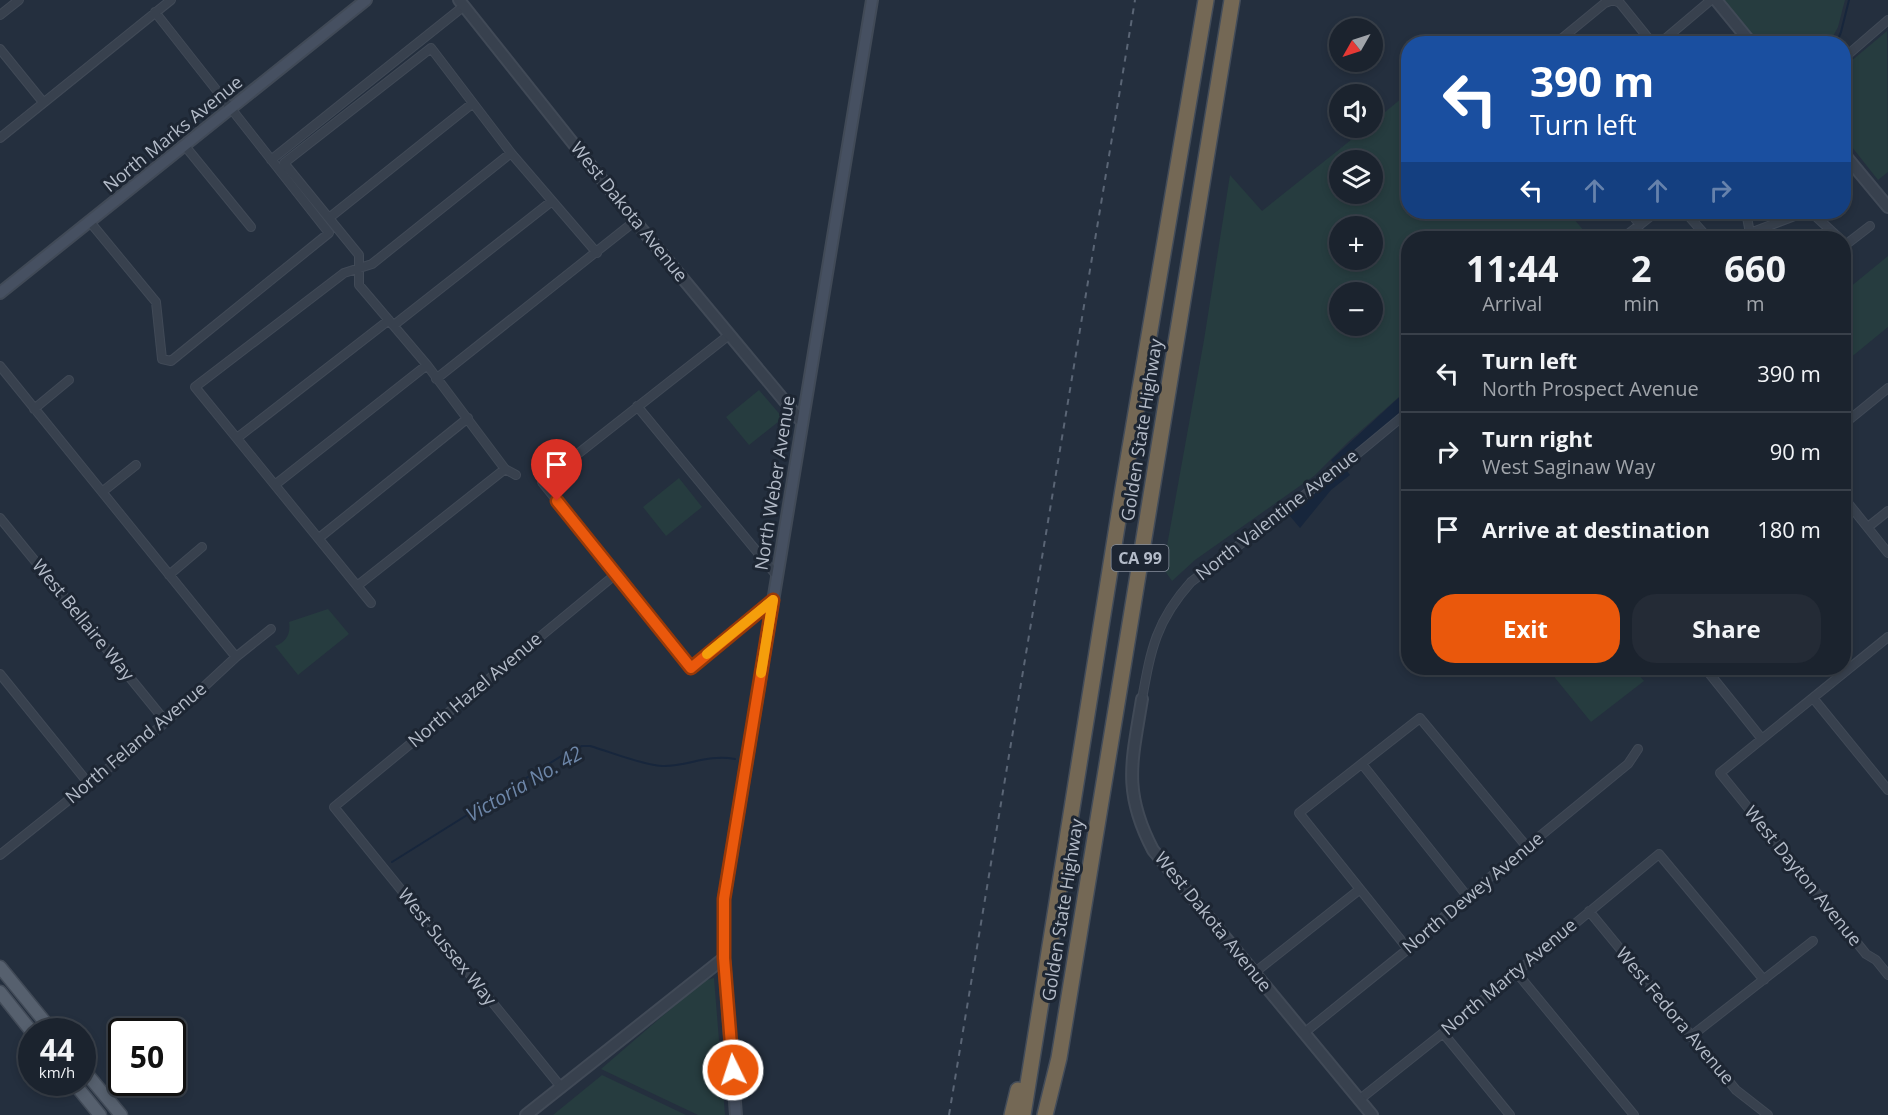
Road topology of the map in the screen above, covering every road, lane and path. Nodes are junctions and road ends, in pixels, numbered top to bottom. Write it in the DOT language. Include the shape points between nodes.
graph roads {
  1 [pos="19,0"];
  2 [pos="171,0"];
  3 [pos="366,0"];
  4 [pos="872,0"];
  5 [pos="1206,0"];
  6 [pos="1232,0"];
  7 [pos="1711,0"];
  8 [pos="1716,0"];
  9 [pos="462,3"];
  10 [pos="155,12"];
  11 [pos="0,15"];
  12 [pos="1888,20"];
  13 [pos="1566,36"];
  14 [pos="1647,36"];
  15 [pos="1668,36"];
  16 [pos="1745,36"];
  17 [pos="0,49"];
  18 [pos="1851,52"];
  19 [pos="43,102"];
  20 [pos="473,103"];
  21 [pos="230,109"];
  22 [pos="0,138"];
  23 [pos="185,146"];
  24 [pos="511,153"];
  25 [pos="271,160"];
  26 [pos="1851,162"];
  27 [pos="552,201"];
  28 [pos="1888,207"];
  29 [pos="329,219"];
  30 [pos="1635,219"];
  31 [pos="1647,219"];
  32 [pos="1691,219"];
  33 [pos="1787,219"];
  34 [pos="1818,219"];
  35 [pos="635,221"];
  36 [pos="90,222"];
  37 [pos="1640,225"];
  38 [pos="1870,226"];
  39 [pos="251,227"];
  40 [pos="1632,231"];
  41 [pos="1702,231"];
  42 [pos="1755,231"];
  43 [pos="1831,231"];
  44 [pos="1851,238"];
  45 [pos="597,253"];
  46 [pos="358,268"];
  47 [pos="1,289"];
  48 [pos="392,323"];
  49 [pos="729,334"];
  50 [pos="427,365"];
  51 [pos="0,366"];
  52 [pos="69,380"];
  53 [pos="436,380"];
  54 [pos="1888,388"];
  55 [pos="637,406"];
  56 [pos="34,409"];
  57 [pos="1401,417"];
  58 [pos="468,418"];
  59 [pos="1851,418"];
  60 [pos="802,422"];
  61 [pos="237,438"];
  62 [pos="136,465"];
  63 [pos="505,468"];
  64 [pos="516,475"];
  65 [pos="276,484"];
  66 [pos="102,492"];
  67 [pos="1851,506"];
  68 [pos="1888,511"];
  69 [pos="0,518"];
  70 [pos="1868,527"];
  71 [pos="319,538"];
  72 [pos="202,547"];
  73 [pos="1888,553"];
  74 [pos="616,574"];
  75 [pos="169,575"];
  76 [pos="777,576"];
  77 [pos="357,586"];
  78 [pos="773,600"];
  79 [pos="371,603"];
  80 [pos="271,629"];
  81 [pos="1888,637"];
  82 [pos="236,657"];
  83 [pos="1851,664"];
  84 [pos="0,674"];
  85 [pos="1711,675"];
  86 [pos="1837,675"];
  87 [pos="1813,698"];
  88 [pos="1142,699"];
  89 [pos="166,722"];
  90 [pos="1762,739"];
  91 [pos="1638,749"];
  92 [pos="1362,764"];
  93 [pos="89,784"];
  94 [pos="1888,790"];
  95 [pos="334,807"];
  96 [pos="0,841"];
  97 [pos="1527,847"];
  98 [pos="3,853"];
  99 [pos="1359,890"];
  100 [pos="1467,896"];
  101 [pos="1589,911"];
  102 [pos="1813,941"];
  103 [pos="1408,949"];
  104 [pos="724,958"];
  105 [pos="0,967"];
  106 [pos="1516,972"];
  107 [pos="1254,973"];
  108 [pos="1888,975"];
  109 [pos="1764,980"];
  110 [pos="0,992"];
  111 [pos="21,1018"];
  112 [pos="42,1018"];
  113 [pos="1037,1033"];
  114 [pos="1304,1033"];
  115 [pos="1443,1033"];
  116 [pos="1690,1037"];
  117 [pos="1059,1058"];
  118 [pos="96,1085"];
  119 [pos="561,1087"];
  120 [pos="85,1096"];
  121 [pos="1359,1100"];
  122 [pos="100,1115"];
  123 [pos="121,1115"];
  124 [pos="526,1115"];
  125 [pos="736,1115"];
  126 [pos="1012,1115"];
  127 [pos="1023,1115"];
  128 [pos="1045,1115"];
  129 [pos="1052,1115"];
  130 [pos="1372,1115"];
  131 [pos="1510,1115"];
  132 [pos="1634,1115"];
  133 [pos="1768,1115"];
  1 -- 11 [label="street"];
  2 -- 10 [label="street"];
  3 -- 21 [label="main road, North Marks Avenue"];
  4 -- 60 [label="main road, North Weber Avenue"];
  5 -- 113 [label="highway, Golden State Highway / CA 99"];
  6 -- 117 [label="highway, Golden State Highway / CA 99"];
  7 -- 15 [label="street"];
  8 -- 16 [label="street"];
  9 -- 25 [label="street"];
  9 -- 35 [label="street, West Dakota Avenue"];
  10 -- 19 [label="street"];
  10 -- 21 [label="street"];
  12 -- 18 [label="street"];
  13 -- 14 [label="street" via="1613,0 1620,3"];
  17 -- 19 [label="street"];
  19 -- 22 [label="street"];
  20 -- 24 [label="street"];
  20 -- 29 [label="street"];
  20 -- 29 [label="street" via="431,48 284,163"];
  21 -- 23 [label="main road, North Marks Avenue"];
  21 -- 25 [label="street"];
  23 -- 36 [label="main road, North Marks Avenue"];
  23 -- 39 [label="street"];
  24 -- 27 [label="street"];
  24 -- 46 [label="street" via="372,264"];
  25 -- 36 [label="street" via="329,233 171,361 162,359 156,302"];
  26 -- 28 [label="street"];
  27 -- 45 [label="street"];
  27 -- 48 [label="street"];
  29 -- 46 [label="street" via="359,255"];
  30 -- 37 [label="street"];
  31 -- 37 [label="street"];
  32 -- 41 [label="street"];
  33 -- 42 [label="street"];
  34 -- 43 [label="street"];
  35 -- 45 [label="street"];
  35 -- 49 [label="street, West Dakota Avenue"];
  36 -- 47 [label="main road, North Marks Avenue"];
  37 -- 40 [label="street"];
  38 -- 44 [label="street"];
  45 -- 53 [label="street"];
  46 -- 48 [label="street" via="359,285"];
  46 -- 61 [label="street" via="344,273 195,387"];
  48 -- 50 [label="street"];
  48 -- 61 [label="street"];
  49 -- 55 [label="street"];
  49 -- 60 [label="street, West Dakota Avenue"];
  50 -- 53 [label="street"];
  50 -- 65 [label="street"];
  51 -- 56 [label="street"];
  52 -- 56 [label="street"];
  53 -- 58 [label="street"];
  54 -- 59 [label="street"];
  55 -- 74 [label="street" via="542,482"];
  55 -- 76 [label="street"];
  56 -- 66 [label="street"];
  57 -- 88 [label="street, North Valentine Avenue" via="1191,582 1176,599 1155,636"];
  58 -- 63 [label="street"];
  58 -- 71 [label="street"];
  60 -- 76 [label="main road, North Weber Avenue"];
  61 -- 65 [label="street"];
  62 -- 66 [label="street"];
  63 -- 64 [label="street"];
  63 -- 77 [label="street"];
  65 -- 71 [label="street"];
  66 -- 75 [label="street"];
  67 -- 70 [label="street"];
  68 -- 70 [label="street"];
  69 -- 89 [label="street, West Bellaire Way"];
  70 -- 73 [label="street"];
  71 -- 77 [label="street"];
  72 -- 75 [label="street"];
  74 -- 78 [label="street" via="691,668"];
  74 -- 95 [label="street, North Hazel Avenue"];
  75 -- 82 [label="street"];
  76 -- 78 [label="main road, North Weber Avenue"];
  77 -- 79 [label="street"];
  78 -- 104 [label="main road, North Weber Avenue" via="727,878"];
  80 -- 82 [label="street, North Feland Avenue"];
  81 -- 83 [label="street"];
  82 -- 89 [label="street, North Feland Avenue"];
  84 -- 93 [label="street"];
  85 -- 90 [label="street"];
  86 -- 87 [label="street"];
  87 -- 90 [label="street"];
  87 -- 94 [label="street"];
  88 -- 107 [label="street, West Dakota Avenue" via="1132,785 1143,831 1153,850"];
  89 -- 93 [label="street, North Feland Avenue"];
  90 -- 108 [label="street, West Dayton Avenue" via="1720,773 1866,954"];
  91 -- 97 [label="street, North Dewey Avenue" via="1628,765"];
  92 -- 97 [label="street" via="1420,718"];
  92 -- 99 [label="street" via="1299,813"];
  92 -- 100 [label="street"];
  93 -- 98 [label="street, North Feland Avenue"];
  95 -- 119 [label="street, West Sussex Way"];
  96 -- 98 [label="street"];
  97 -- 100 [label="street, North Dewey Avenue"];
  99 -- 103 [label="street"];
  99 -- 107 [label="street"];
  100 -- 103 [label="street, North Dewey Avenue"];
  101 -- 106 [label="street, North Marty Avenue"];
  101 -- 109 [label="street, North Marty Avenue" via="1659,854"];
  101 -- 116 [label="street, West Fedora Avenue"];
  102 -- 109 [label="street"];
  103 -- 114 [label="street, North Dewey Avenue"];
  104 -- 119 [label="street"];
  104 -- 125 [label="main road, North Weber Avenue"];
  105 -- 112 [label="main road"];
  106 -- 115 [label="street, North Marty Avenue"];
  106 -- 132 [label="street"];
  107 -- 114 [label="street, West Dakota Avenue"];
  109 -- 116 [label="street"];
  110 -- 111 [label="main road"];
  113 -- 126 [label="highway"];
  113 -- 127 [label="highway, Golden State Highway / CA 99"];
  114 -- 121 [label="street, West Dakota Avenue"];
  115 -- 121 [label="street, North Marty Avenue"];
  115 -- 131 [label="street"];
  116 -- 133 [label="street, West Fedora Avenue" via="1736,1090"];
  117 -- 128 [label="highway, Golden State Highway / CA 99"];
  117 -- 129 [label="highway"];
  118 -- 123 [label="main road"];
  119 -- 124 [label="street"];
  120 -- 122 [label="main road"];
  121 -- 130 [label="street, West Dakota Avenue"];
}
